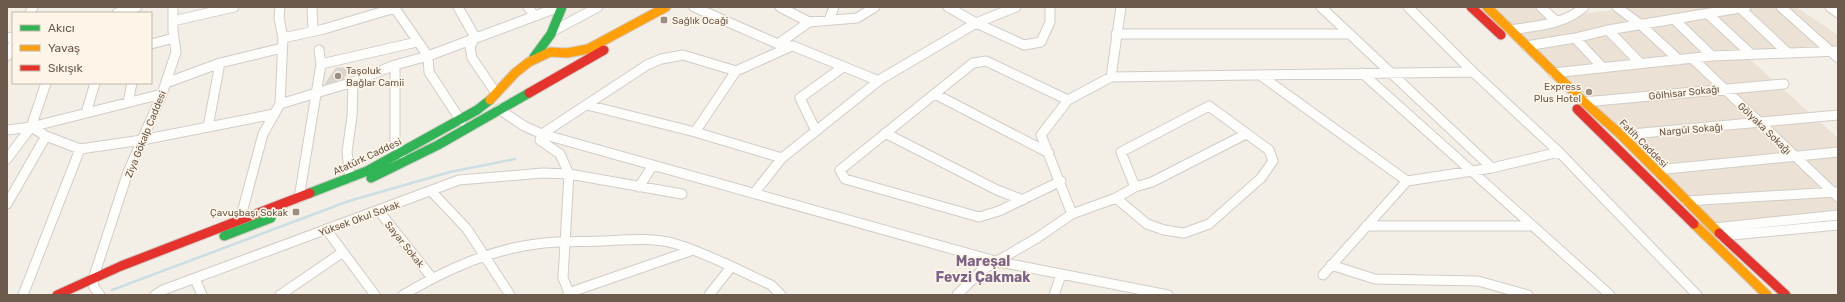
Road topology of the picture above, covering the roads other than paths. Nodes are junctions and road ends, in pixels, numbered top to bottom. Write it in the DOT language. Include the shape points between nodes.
graph roads {
  1 [pos="137,7"];
  2 [pos="173,7"];
  3 [pos="234,7"];
  4 [pos="280,7"];
  5 [pos="312,7"];
  6 [pos="395,7"];
  7 [pos="458,7"];
  8 [pos="528,7"];
  9 [pos="559,7"];
  10 [pos="562,7"];
  11 [pos="598,7"];
  12 [pos="666,7"];
  13 [pos="678,7"];
  14 [pos="694,7"];
  15 [pos="780,7"];
  16 [pos="834,7"];
  17 [pos="874,7"];
  18 [pos="948,7"];
  19 [pos="1016,7"];
  20 [pos="1050,7"];
  21 [pos="1121,7"];
  22 [pos="1321,7"];
  23 [pos="1408,7"];
  24 [pos="1471,7"];
  25 [pos="1487,7"];
  26 [pos="1541,7"];
  27 [pos="1584,7"];
  28 [pos="1618,7"];
  29 [pos="1781,7"];
  30 [pos="1830,7"];
  31 [pos="1743,8"];
  32 [pos="120,12"];
  33 [pos="1708,14"];
  34 [pos="1838,14"];
  35 [pos="534,15"];
  36 [pos="829,20"];
  37 [pos="1675,20"];
  38 [pos="172,21"];
  39 [pos="1556,21"];
  40 [pos="809,22"];
  41 [pos="976,24"];
  42 [pos="1641,25"];
  43 [pos="555,30"];
  44 [pos="1510,30"];
  45 [pos="1608,30"];
  46 [pos="313,31"];
  47 [pos="1116,34"];
  48 [pos="1350,34"];
  49 [pos="475,37"];
  50 [pos="174,38"];
  51 [pos="283,38"];
  52 [pos="1576,38"];
  53 [pos="417,42"];
  54 [pos="1507,42"];
  55 [pos="152,44"];
  56 [pos="778,44"];
  57 [pos="793,46"];
  58 [pos="1526,46"];
  59 [pos="12,47"];
  60 [pos="282,48"];
  61 [pos="319,50"];
  62 [pos="1834,50"];
  63 [pos="1788,52"];
  64 [pos="564,53"];
  65 [pos="1752,55"];
  66 [pos="7,56"];
  67 [pos="428,56"];
  68 [pos="1712,56"];
  69 [pos="1838,58"];
  70 [pos="1693,59"];
  71 [pos="1679,60"];
  72 [pos="529,62"];
  73 [pos="220,63"];
  74 [pos="1640,63"];
  75 [pos="321,64"];
  76 [pos="395,65"];
  77 [pos="843,67"];
  78 [pos="1603,68"];
  79 [pos="736,71"];
  80 [pos="1473,72"];
  81 [pos="1553,72"];
  82 [pos="1362,73"];
  83 [pos="1393,73"];
  84 [pos="562,74"];
  85 [pos="1260,75"];
  86 [pos="1111,77"];
  87 [pos="506,81"];
  88 [pos="879,81"];
  89 [pos="353,82"];
  90 [pos="166,83"];
  91 [pos="46,84"];
  92 [pos="95,84"];
  93 [pos="132,84"];
  94 [pos="1784,84"];
  95 [pos="1724,88"];
  96 [pos="530,92"];
  97 [pos="316,93"];
  98 [pos="496,93"];
  99 [pos="162,94"];
  100 [pos="935,94"];
  101 [pos="1566,98"];
  102 [pos="1068,100"];
  103 [pos="128,102"];
  104 [pos="1584,102"];
  105 [pos="280,104"];
  106 [pos="586,105"];
  107 [pos="499,109"];
  108 [pos="86,113"];
  109 [pos="274,114"];
  110 [pos="1838,115"];
  111 [pos="461,121"];
  112 [pos="1761,122"];
  113 [pos="31,127"];
  114 [pos="208,127"];
  115 [pos="7,130"];
  116 [pos="816,131"];
  117 [pos="696,132"];
  118 [pos="885,133"];
  119 [pos="542,134"];
  120 [pos="1246,134"];
  121 [pos="1621,135"];
  122 [pos="46,136"];
  123 [pos="142,140"];
  124 [pos="80,149"];
  125 [pos="1559,152"];
  126 [pos="1838,152"];
  127 [pos="1049,153"];
  128 [pos="401,154"];
  129 [pos="1794,156"];
  130 [pos="782,158"];
  131 [pos="7,160"];
  132 [pos="653,164"];
  133 [pos="1492,168"];
  134 [pos="1656,170"];
  135 [pos="1472,171"];
  136 [pos="569,174"];
  137 [pos="350,178"];
  138 [pos="1061,181"];
  139 [pos="1407,181"];
  140 [pos="639,187"];
  141 [pos="1135,187"];
  142 [pos="431,191"];
  143 [pos="754,192"];
  144 [pos="682,194"];
  145 [pos="1837,194"];
  146 [pos="299,198"];
  147 [pos="1116,198"];
  148 [pos="1023,200"];
  149 [pos="1686,201"];
  150 [pos="7,204"];
  151 [pos="379,211"];
  152 [pos="1072,214"];
  153 [pos="1838,215"];
  154 [pos="240,220"];
  155 [pos="1366,226"];
  156 [pos="1533,226"];
  157 [pos="1834,226"];
  158 [pos="1714,228"];
  159 [pos="326,229"];
  160 [pos="1838,234"];
  161 [pos="1722,236"];
  162 [pos="564,242"];
  163 [pos="693,250"];
  164 [pos="343,252"];
  165 [pos="484,256"];
  166 [pos="996,261"];
  167 [pos="1331,265"];
  168 [pos="731,267"];
  169 [pos="1322,274"];
  170 [pos="1060,275"];
  171 [pos="432,278"];
  172 [pos="195,279"];
  173 [pos="95,286"];
  174 [pos="1134,292"];
  175 [pos="569,294"];
  176 [pos="23,295"];
  177 [pos="57,295"];
  178 [pos="75,295"];
  179 [pos="155,295"];
  180 [pos="202,295"];
  181 [pos="280,295"];
  182 [pos="375,295"];
  183 [pos="403,295"];
  184 [pos="510,295"];
  185 [pos="710,295"];
  186 [pos="781,295"];
  187 [pos="957,295"];
  188 [pos="1054,295"];
  189 [pos="1168,295"];
  190 [pos="1528,295"];
  191 [pos="1610,295"];
  192 [pos="1697,295"];
  193 [pos="1767,295"];
  194 [pos="1786,295"];
  1 -- 32 [label="street"];
  2 -- 38 [label="street, Ziya Gökalp Caddesi"];
  3 -- 38 [label="street"];
  4 -- 51 [label="street" via="279,18"];
  5 -- 46 [label="street"];
  6 -- 46 [label="street"];
  6 -- 53 [label="street"];
  7 -- 49 [label="street"];
  8 -- 35 [label="street"];
  9 -- 35 [label="street"];
  10 -- 43 [label="main road"];
  11 -- 43 [label="street"];
  12 -- 64 [label="main road, Atatürk Caddesi" via="588,50"];
  13 -- 84 [label="main road, Atatürk Caddesi"];
  14 -- 56 [label="street"];
  15 -- 40 [label="street"];
  16 -- 36 [label="street"];
  17 -- 36 [label="street" via="857,18"];
  18 -- 41 [label="street"];
  19 -- 41 [label="street"];
  20 -- 41 [label="street" via="1050,22 1041,42 1024,45"];
  21 -- 47 [label="street"];
  22 -- 48 [label="street"];
  23 -- 80 [label="street"];
  24 -- 54 [label="main road"];
  25 -- 44 [label="main road, Fatih Caddesi"];
  26 -- 39 [label="street"];
  27 -- 39 [label="street" via="1573,16"];
  28 -- 42 [label="street"];
  29 -- 62 [label="street"];
  30 -- 34 [label="street"];
  31 -- 33 [label="street"];
  31 -- 63 [label="street"];
  33 -- 37 [label="street"];
  33 -- 65 [label="street"];
  35 -- 49 [label="street"];
  36 -- 40 [label="street"];
  37 -- 42 [label="street"];
  37 -- 68 [label="street"];
  38 -- 50 [label="street, Ziya Gökalp Caddesi"];
  39 -- 44 [label="street"];
  40 -- 56 [label="street"];
  41 -- 88 [label="street"];
  42 -- 45 [label="street"];
  42 -- 71 [label="street"];
  43 -- 64 [label="main road" via="555,44"];
  43 -- 72 [label="main road" via="543,48"];
  44 -- 58 [label="main road, Fatih Caddesi"];
  45 -- 52 [label="street"];
  45 -- 74 [label="street"];
  46 -- 51 [label="street"];
  47 -- 48 [label="street"];
  47 -- 86 [label="street"];
  48 -- 83 [label="street"];
  49 -- 67 [label="street"];
  49 -- 98 [label="street" via="470,47 472,58"];
  50 -- 55 [label="street"];
  50 -- 90 [label="street, Ziya Gökalp Caddesi" via="176,52"];
  51 -- 60 [label="street"];
  52 -- 58 [label="street"];
  52 -- 78 [label="street"];
  53 -- 67 [label="street"];
  53 -- 75 [label="street"];
  56 -- 57 [label="street"];
  57 -- 77 [label="street"];
  57 -- 79 [label="street"];
  58 -- 81 [label="main road, Fatih Caddesi"];
  59 -- 66 [label="street"];
  60 -- 73 [label="street"];
  60 -- 105 [label="street"];
  61 -- 75 [label="street"];
  62 -- 63 [label="street"];
  62 -- 69 [label="street"];
  63 -- 65 [label="street"];
  64 -- 72 [label="main road, Atatürk Caddesi" via="550,52"];
  64 -- 84 [label="main road" via="568,59"];
  65 -- 68 [label="street"];
  67 -- 76 [label="street"];
  67 -- 111 [label="street" via="429,72 438,90"];
  68 -- 70 [label="street"];
  70 -- 71 [label="street"];
  70 -- 95 [label="street, Gölyaka Sokağı"];
  71 -- 74 [label="street"];
  72 -- 87 [label="main road, Atatürk Caddesi"];
  73 -- 90 [label="street"];
  73 -- 114 [label="street"];
  74 -- 78 [label="street"];
  75 -- 97 [label="street"];
  76 -- 89 [label="street"];
  76 -- 128 [label="street" via="395,140"];
  77 -- 88 [label="street"];
  77 -- 116 [label="street" via="800,98"];
  78 -- 81 [label="street"];
  79 -- 106 [label="street" via="683,55 661,59 647,65"];
  79 -- 117 [label="street"];
  80 -- 83 [label="street"];
  80 -- 125 [label="street"];
  81 -- 104 [label="main road, Fatih Caddesi"];
  82 -- 83 [label="street"];
  82 -- 85 [label="street"];
  82 -- 135 [label="street"];
  83 -- 133 [label="street"];
  84 -- 96 [label="main road, Atatürk Caddesi"];
  85 -- 86 [label="street"];
  85 -- 139 [label="street"];
  86 -- 102 [label="street"];
  87 -- 96 [label="main road" via="506,87 511,92"];
  87 -- 98 [label="main road, Atatürk Caddesi"];
  88 -- 116 [label="street"];
  89 -- 97 [label="street"];
  89 -- 137 [label="street" via="347,152"];
  90 -- 99 [label="street, Ziya Gökalp Caddesi"];
  91 -- 113 [label="street"];
  92 -- 108 [label="street"];
  93 -- 103 [label="street"];
  94 -- 95 [label="street, Gölhisar Sokağı"];
  95 -- 104 [label="street, Gölhisar Sokağı"];
  95 -- 112 [label="street, Gölyaka Sokağı"];
  96 -- 107 [label="main road, Atatürk Caddesi"];
  97 -- 105 [label="street"];
  97 -- 146 [label="street"];
  98 -- 111 [label="main road, Atatürk Caddesi"];
  99 -- 103 [label="street"];
  99 -- 123 [label="street, Ziya Gökalp Caddesi"];
  100 -- 102 [label="street" via="973,64 986,62"];
  100 -- 118 [label="street"];
  100 -- 127 [label="street"];
  101 -- 193 [label="main road"];
  102 -- 127 [label="street" via="1041,135"];
  103 -- 108 [label="street"];
  104 -- 121 [label="main road, Fatih Caddesi"];
  105 -- 109 [label="street"];
  106 -- 117 [label="street"];
  106 -- 119 [label="street"];
  107 -- 119 [label="street" via="524,126"];
  107 -- 173 [label="main road, Atatürk Caddesi" via="438,145 386,171"];
  108 -- 113 [label="street"];
  109 -- 114 [label="street"];
  109 -- 154 [label="street" via="263,134"];
  110 -- 112 [label="street, Nargül Sokağı"];
  111 -- 128 [label="main road, Atatürk Caddesi"];
  112 -- 121 [label="street, Nargül Sokağı"];
  112 -- 129 [label="street, Gölyaka Sokağı"];
  113 -- 115 [label="street"];
  113 -- 122 [label="street"];
  113 -- 131 [label="street"];
  114 -- 123 [label="street"];
  116 -- 130 [label="street"];
  117 -- 130 [label="street"];
  118 -- 148 [label="street" via="997,190"];
  118 -- 148 [label="street" via="840,170 845,179 979,217"];
  119 -- 132 [label="street"];
  119 -- 136 [label="street" via="540,140 560,154"];
  120 -- 141 [label="street" via="1152,182"];
  120 -- 141 [label="street" via="1209,106 1121,152"];
  120 -- 147 [label="street" via="1269,150 1273,161 1261,178 1209,224 1184,233 1164,230 1147,224"];
  121 -- 134 [label="main road, Fatih Caddesi"];
  122 -- 124 [label="street"];
  122 -- 150 [label="street"];
  123 -- 124 [label="street"];
  123 -- 173 [label="street, Ziya Gökalp Caddesi" via="128,172"];
  124 -- 176 [label="street"];
  125 -- 133 [label="street"];
  125 -- 192 [label="street"];
  126 -- 129 [label="street"];
  127 -- 138 [label="street"];
  128 -- 137 [label="main road, Atatürk Caddesi"];
  129 -- 134 [label="street"];
  129 -- 145 [label="street, Gölyaka Sokağı"];
  130 -- 143 [label="street"];
  132 -- 140 [label="street"];
  132 -- 143 [label="street"];
  133 -- 135 [label="street"];
  134 -- 149 [label="main road, Fatih Caddesi"];
  135 -- 139 [label="street"];
  135 -- 156 [label="street"];
  136 -- 140 [label="street, Yüksek Okul Sokak"];
  136 -- 142 [label="street, Yüksek Okul Sokak" via="543,173 459,180"];
  136 -- 162 [label="street"];
  137 -- 146 [label="main road, Atatürk Caddesi"];
  138 -- 148 [label="street"];
  138 -- 152 [label="street"];
  139 -- 155 [label="street"];
  140 -- 144 [label="street, Yüksek Okul Sokak"];
  141 -- 147 [label="street"];
  142 -- 151 [label="street, Yüksek Okul Sokak"];
  142 -- 165 [label="street" via="468,229"];
  143 -- 166 [label="street"];
  145 -- 149 [label="street"];
  146 -- 154 [label="main road, Atatürk Caddesi"];
  147 -- 152 [label="street"];
  149 -- 158 [label="main road, Fatih Caddesi"];
  151 -- 159 [label="street, Yüksek Okul Sokak"];
  151 -- 171 [label="street, Sayar Sokak"];
  152 -- 166 [label="street" via="1009,256"];
  153 -- 158 [label="street"];
  154 -- 173 [label="main road, Atatürk Caddesi"];
  155 -- 156 [label="street"];
  155 -- 167 [label="street"];
  156 -- 191 [label="street"];
  157 -- 160 [label="street"];
  157 -- 161 [label="street"];
  158 -- 161 [label="main road, Fatih Caddesi"];
  159 -- 164 [label="street"];
  159 -- 172 [label="street, Yüksek Okul Sokak"];
  161 -- 194 [label="main road, Fatih Caddesi"];
  162 -- 163 [label="street" via="652,239"];
  162 -- 165 [label="street" via="543,243"];
  162 -- 175 [label="street" via="563,278"];
  163 -- 168 [label="street"];
  163 -- 175 [label="street"];
  164 -- 181 [label="street"];
  164 -- 182 [label="street"];
  165 -- 171 [label="street"];
  165 -- 184 [label="street"];
  166 -- 170 [label="street"];
  166 -- 187 [label="street" via="982,270"];
  167 -- 169 [label="street"];
  167 -- 190 [label="street" via="1375,279 1478,281"];
  168 -- 185 [label="street"];
  168 -- 186 [label="street" via="771,285"];
  170 -- 174 [label="street"];
  170 -- 188 [label="street"];
  171 -- 183 [label="street"];
  172 -- 179 [label="street, Yüksek Okul Sokak"];
  172 -- 180 [label="street"];
  173 -- 177 [label="main road, Atatürk Caddesi"];
  173 -- 178 [label="main road, Atatürk Caddesi"];
  174 -- 189 [label="street"];
}
